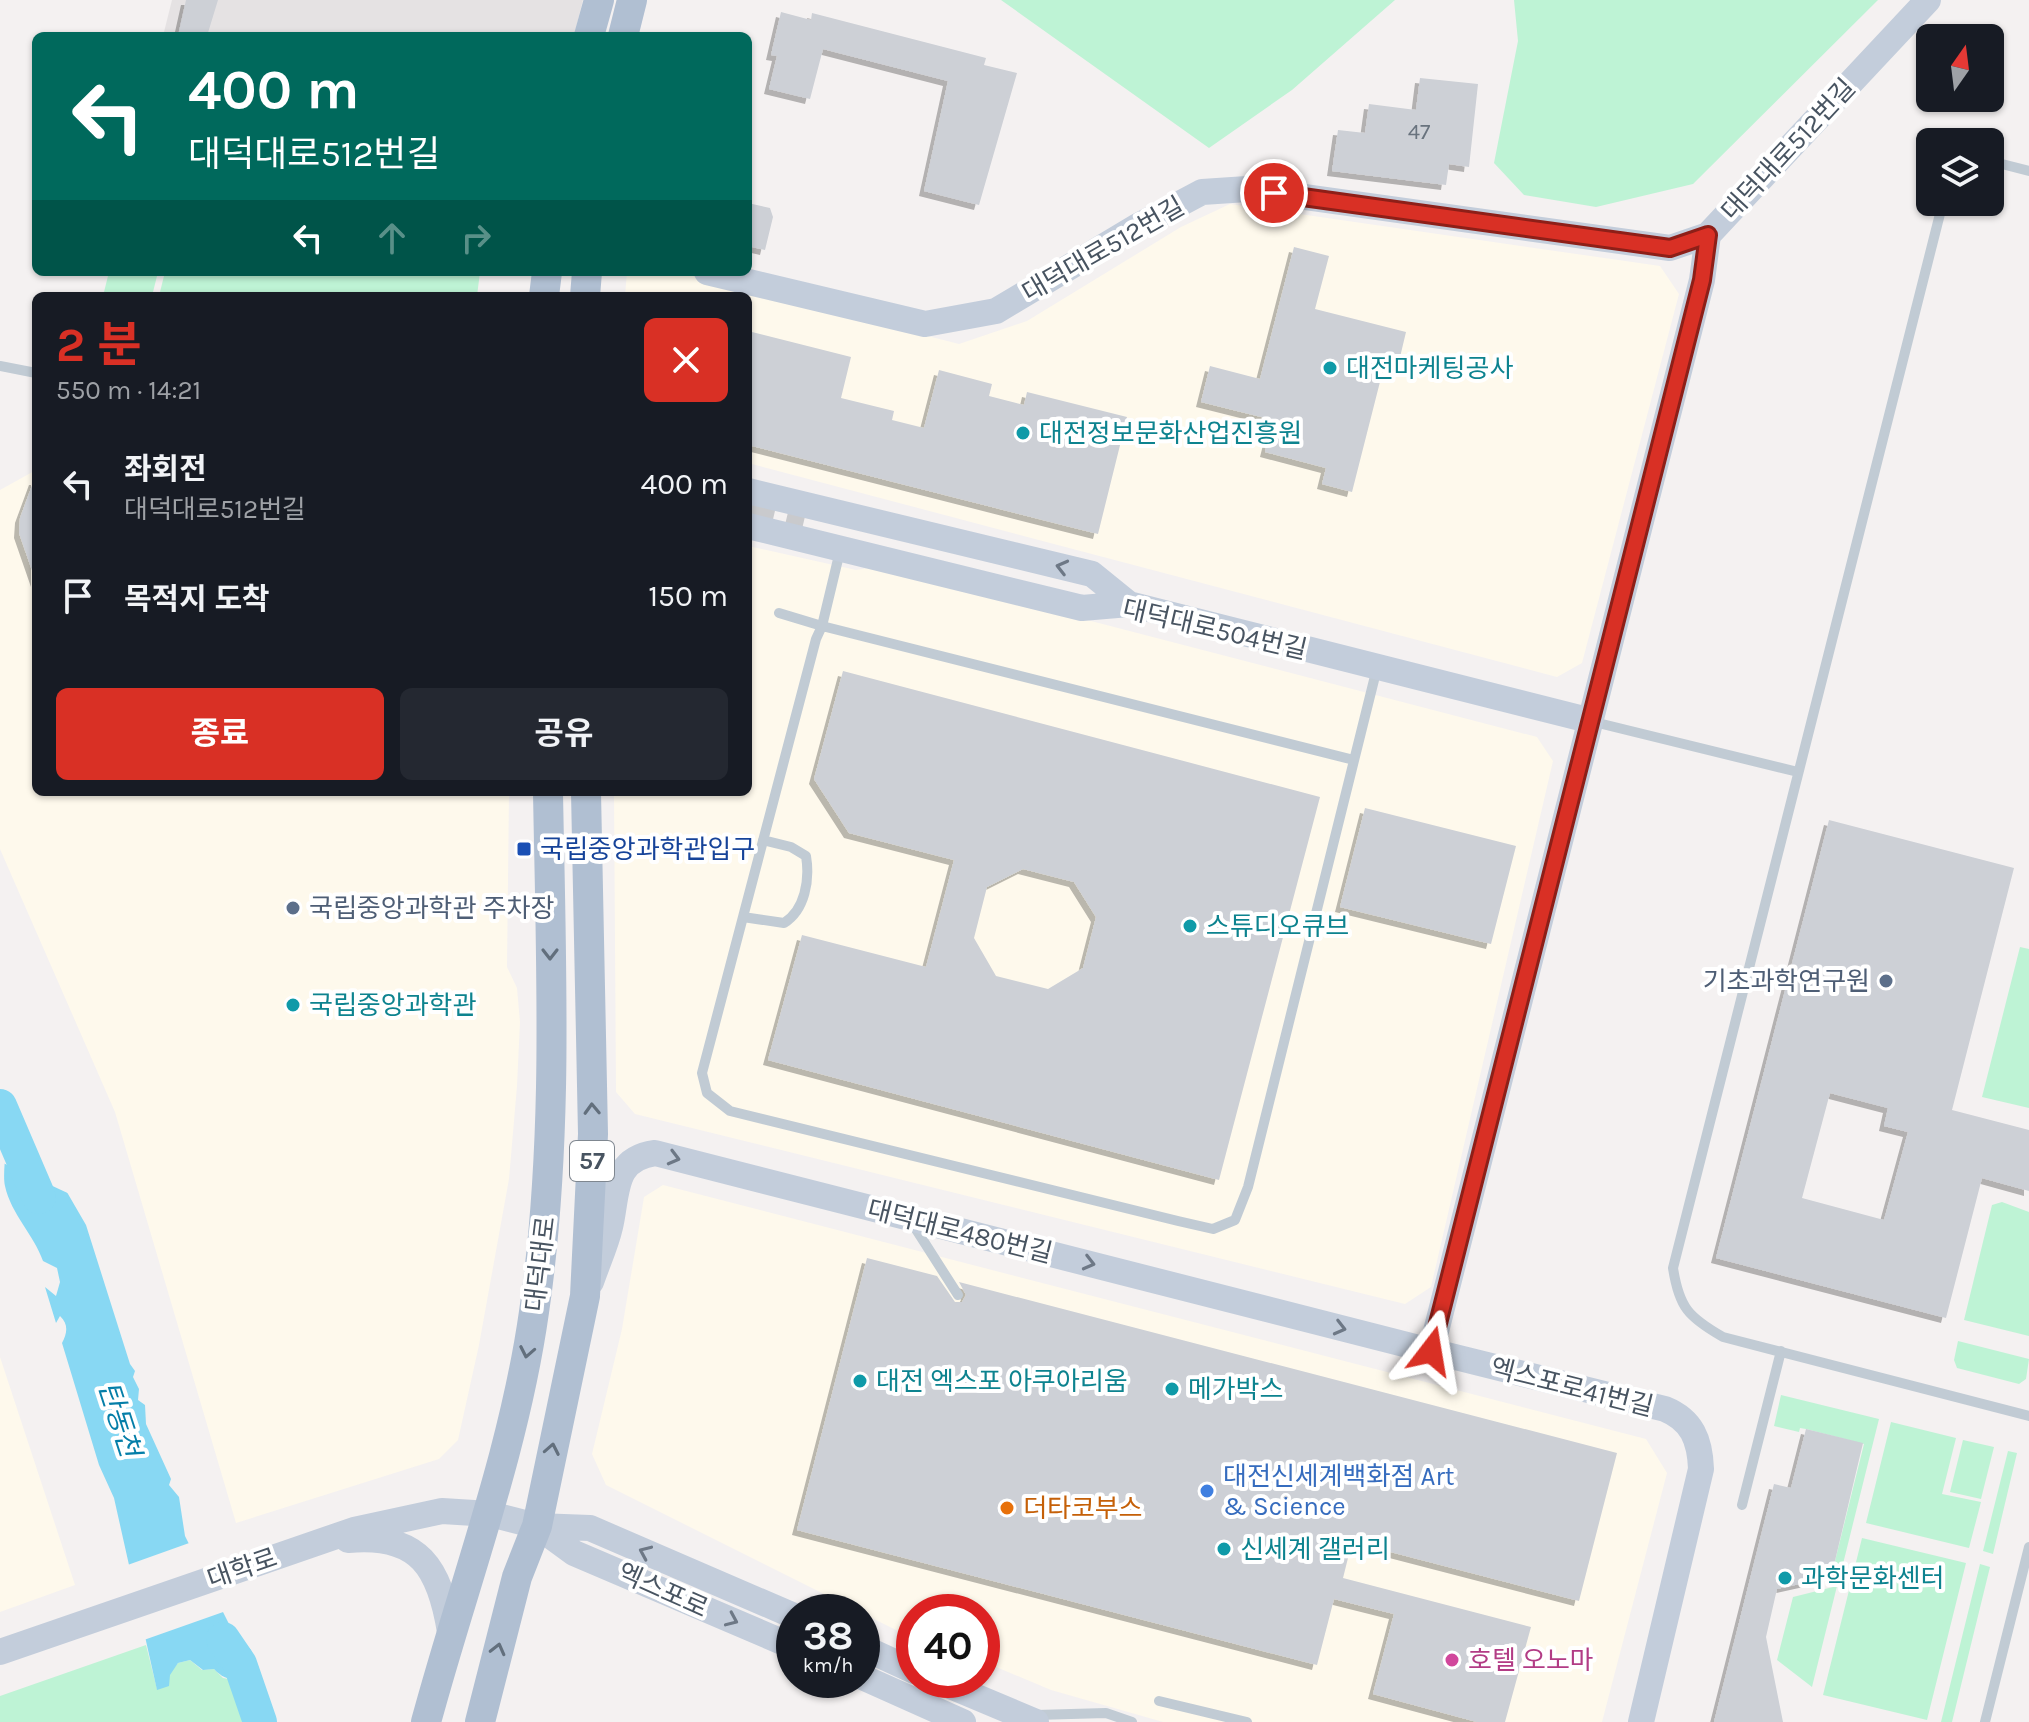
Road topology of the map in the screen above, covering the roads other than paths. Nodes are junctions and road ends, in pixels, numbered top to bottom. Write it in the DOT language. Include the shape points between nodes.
graph roads {
  1 [pos="599,0"];
  2 [pos="632,0"];
  3 [pos="1928,0"];
  4 [pos="590,32"];
  5 [pos="624,32"];
  6 [pos="2004,165"];
  7 [pos="2029,171"];
  8 [pos="1939,216"];
  9 [pos="1708,235"];
  10 [pos="724,276"];
  11 [pos="0,366"];
  12 [pos="32,372"];
  13 [pos="752,492"];
  14 [pos="788,500"];
  15 [pos="752,526"];
  16 [pos="795,531"];
  17 [pos="841,549"];
  18 [pos="1129,604"];
  19 [pos="779,613"];
  20 [pos="822,626"];
  21 [pos="1377,668"];
  22 [pos="1588,720"];
  23 [pos="1354,760"];
  24 [pos="1798,772"];
  25 [pos="548,796"];
  26 [pos="586,796"];
  27 [pos="763,840"];
  28 [pos="743,917"];
  29 [pos="910,1218"];
  30 [pos="958,1295"];
  31 [pos="585,1296"];
  32 [pos="1431,1351"];
  33 [pos="1781,1351"];
  34 [pos="2029,1416"];
  35 [pos="1742,1505"];
  36 [pos="490,1514"];
  37 [pos="537,1526"];
  38 [pos="305,1545"];
  39 [pos="2029,1547"];
  40 [pos="776,1608"];
  41 [pos="450,1632"];
  42 [pos="776,1639"];
  43 [pos="0,1652"];
  44 [pos="880,1685"];
  45 [pos="978,1698"];
  46 [pos="1159,1701"];
  47 [pos="1028,1719"];
  48 [pos="426,1722"];
  49 [pos="480,1722"];
  50 [pos="963,1722"];
  51 [pos="1132,1722"];
  52 [pos="1247,1722"];
  53 [pos="1641,1722"];
  54 [pos="1985,1722"];
  1 -- 4 [label="main road"];
  2 -- 5 [label="main road"];
  3 -- 9 [label="street, 대덕대로512번길"];
  6 -- 7 [label="lane"];
  8 -- 24 [label="lane"];
  9 -- 10 [label="street, 대덕대로512번길" via="1670,248 1247,189 1202,192 996,311 925,324"];
  9 -- 22 [label="street" via="1702,280"];
  11 -- 12 [label="lane"];
  13 -- 14 [label="street"];
  14 -- 16 [label="street" via="772,507 772,524"];
  18 -- 14 [label="street, one-way" via="1092,574"];
  15 -- 16 [label="street, 대덕대로504번길"];
  16 -- 17 [label="street, 대덕대로504번길"];
  16 -- 18 [label="street"];
  17 -- 18 [label="street, 대덕대로504번길" via="1082,608"];
  17 -- 20 [label="lane"];
  18 -- 21 [label="street, 대덕대로504번길"];
  19 -- 20 [label="lane"];
  20 -- 23 [label="lane"];
  20 -- 27 [label="lane"];
  21 -- 22 [label="street, 대덕대로504번길"];
  21 -- 23 [label="lane"];
  22 -- 24 [label="lane"];
  22 -- 32 [label="street"];
  23 -- 28 [label="lane" via="1248,1187 1235,1220 1222,1228 718,1105 707,1093 702,1073"];
  24 -- 33 [label="lane" via="1673,1268 1683,1307 1700,1324 1723,1337"];
  25 -- 36 [label="main road, 대덕대로 / 57, one-way" via="547,1205 534,1314"];
  31 -- 26 [label="main road, 대덕대로 / 57, one-way" via="593,1134"];
  27 -- 28 [label="lane"];
  27 -- 28 [label="lane" via="806,856 809,872 800,908 784,923"];
  29 -- 30 [label="lane"];
  31 -- 29 [label="street, 대덕대로480번길, one-way" via="610,1228 614,1192 638,1156 655,1153"];
  29 -- 32 [label="street, 대덕대로480번길, one-way"];
  37 -- 31 [label="main road, 대덕대로 / 57, one-way"];
  32 -- 53 [label="street, 엑스포로41번길" via="1665,1409 1691,1426 1701,1469"];
  33 -- 34 [label="lane"];
  33 -- 35 [label="lane"];
  36 -- 37 [label="street, 엑스포로"];
  36 -- 38 [label="street, 대학로" via="442,1511 404,1517"];
  36 -- 41 [label="main road, 대덕대로 / 57"];
  40 -- 37 [label="street, 엑스포로, one-way" via="590,1528"];
  37 -- 42 [label="street, 엑스포로, one-way" via="574,1553"];
  49 -- 37 [label="main road, 대덕대로 / 57, one-way" via="517,1577"];
  38 -- 41 [label="street" via="363,1539 396,1542 420,1554 445,1597"];
  38 -- 43 [label="street, 대학로"];
  39 -- 54 [label="lane"];
  41 -- 48 [label="main road, 대덕대로 / 57"];
  44 -- 50 [label="street"];
  45 -- 47 [label="street"];
  46 -- 52 [label="lane"];
  47 -- 51 [label="lane" via="1106,1713"];
}
